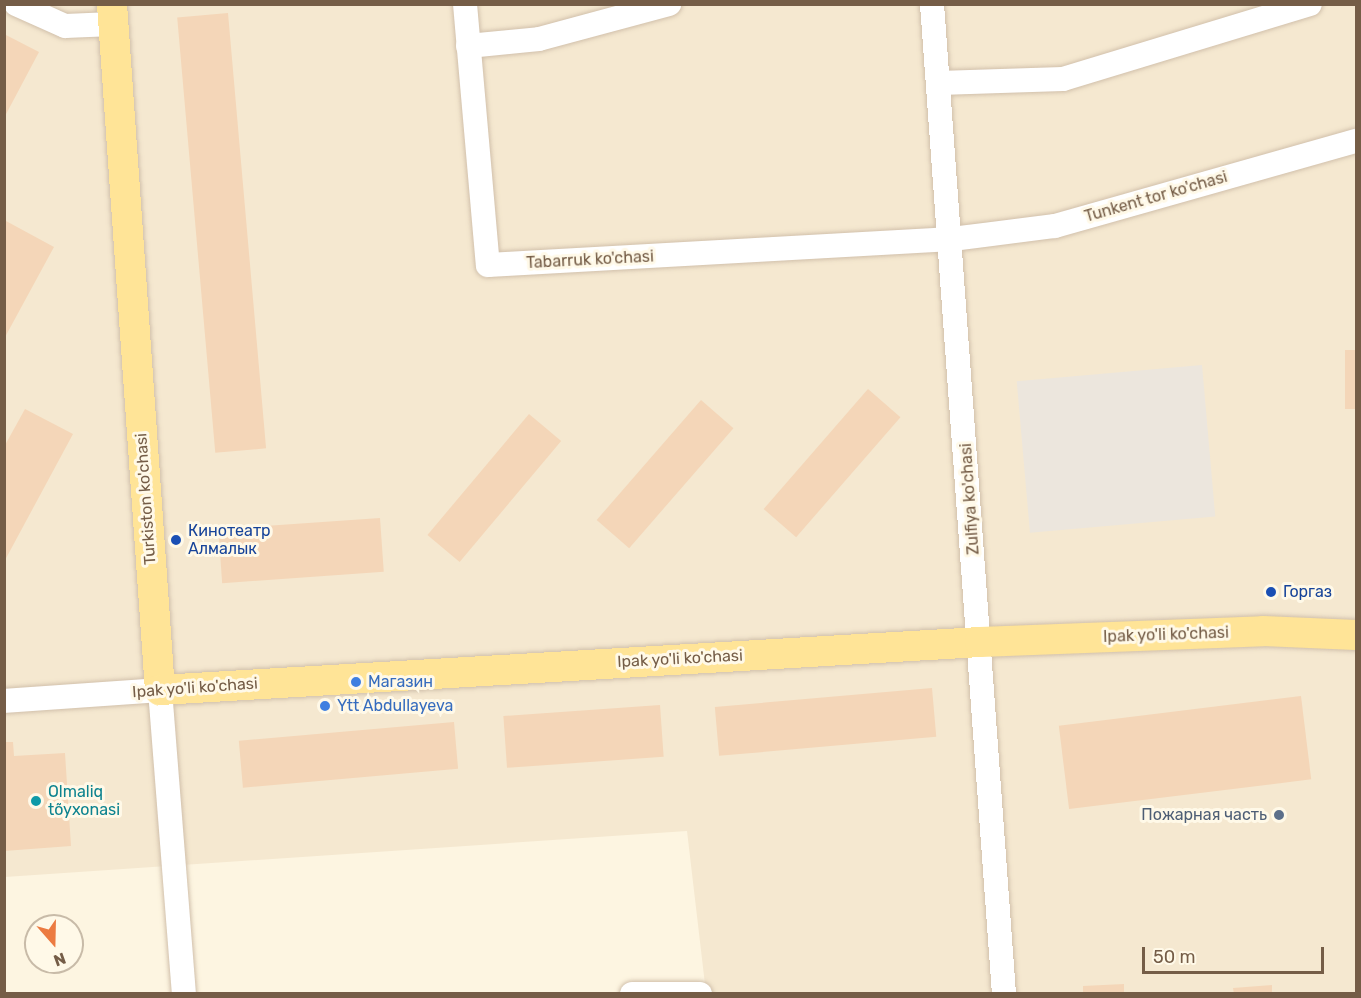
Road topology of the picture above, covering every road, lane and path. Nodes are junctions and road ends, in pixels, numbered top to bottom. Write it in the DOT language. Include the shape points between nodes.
graph roads {
  1 [pos="16,4"];
  2 [pos="465,4"];
  3 [pos="669,4"];
  4 [pos="932,4"];
  5 [pos="1310,4"];
  6 [pos="113,14"];
  7 [pos="468,46"];
  8 [pos="939,83"];
  9 [pos="1356,141"];
  10 [pos="952,239"];
  11 [pos="1356,635"];
  12 [pos="980,642"];
  13 [pos="160,690"];
  14 [pos="4,701"];
  15 [pos="184,993"];
  16 [pos="632,993"];
  17 [pos="700,993"];
  18 [pos="1004,993"];
  1 -- 6 [label="street" via="65,26"];
  2 -- 7 [label="street, Tabarruk ko'chasi"];
  3 -- 7 [label="street" via="539,39"];
  4 -- 8 [label="street, Zulfiya ko'chasi"];
  5 -- 8 [label="street" via="1063,79"];
  6 -- 13 [label="main road, Turkiston ko'chasi"];
  7 -- 10 [label="street, Tabarruk ko'chasi" via="488,265"];
  8 -- 10 [label="street, Zulfiya ko'chasi"];
  9 -- 10 [label="street, Tunkent tor ko'chasi" via="1055,226"];
  10 -- 12 [label="street, Zulfiya ko'chasi"];
  11 -- 12 [label="main road, Ipak yo'li ko'chasi" via="1263,631"];
  12 -- 13 [label="main road, Ipak yo'li ko'chasi"];
  12 -- 18 [label="street, Zulfiya ko'chasi"];
  13 -- 14 [label="street, Ipak yo'li ko'chasi"];
  13 -- 15 [label="street, Turkiston ko'chasi"];
  16 -- 17 [label="street"];
}
